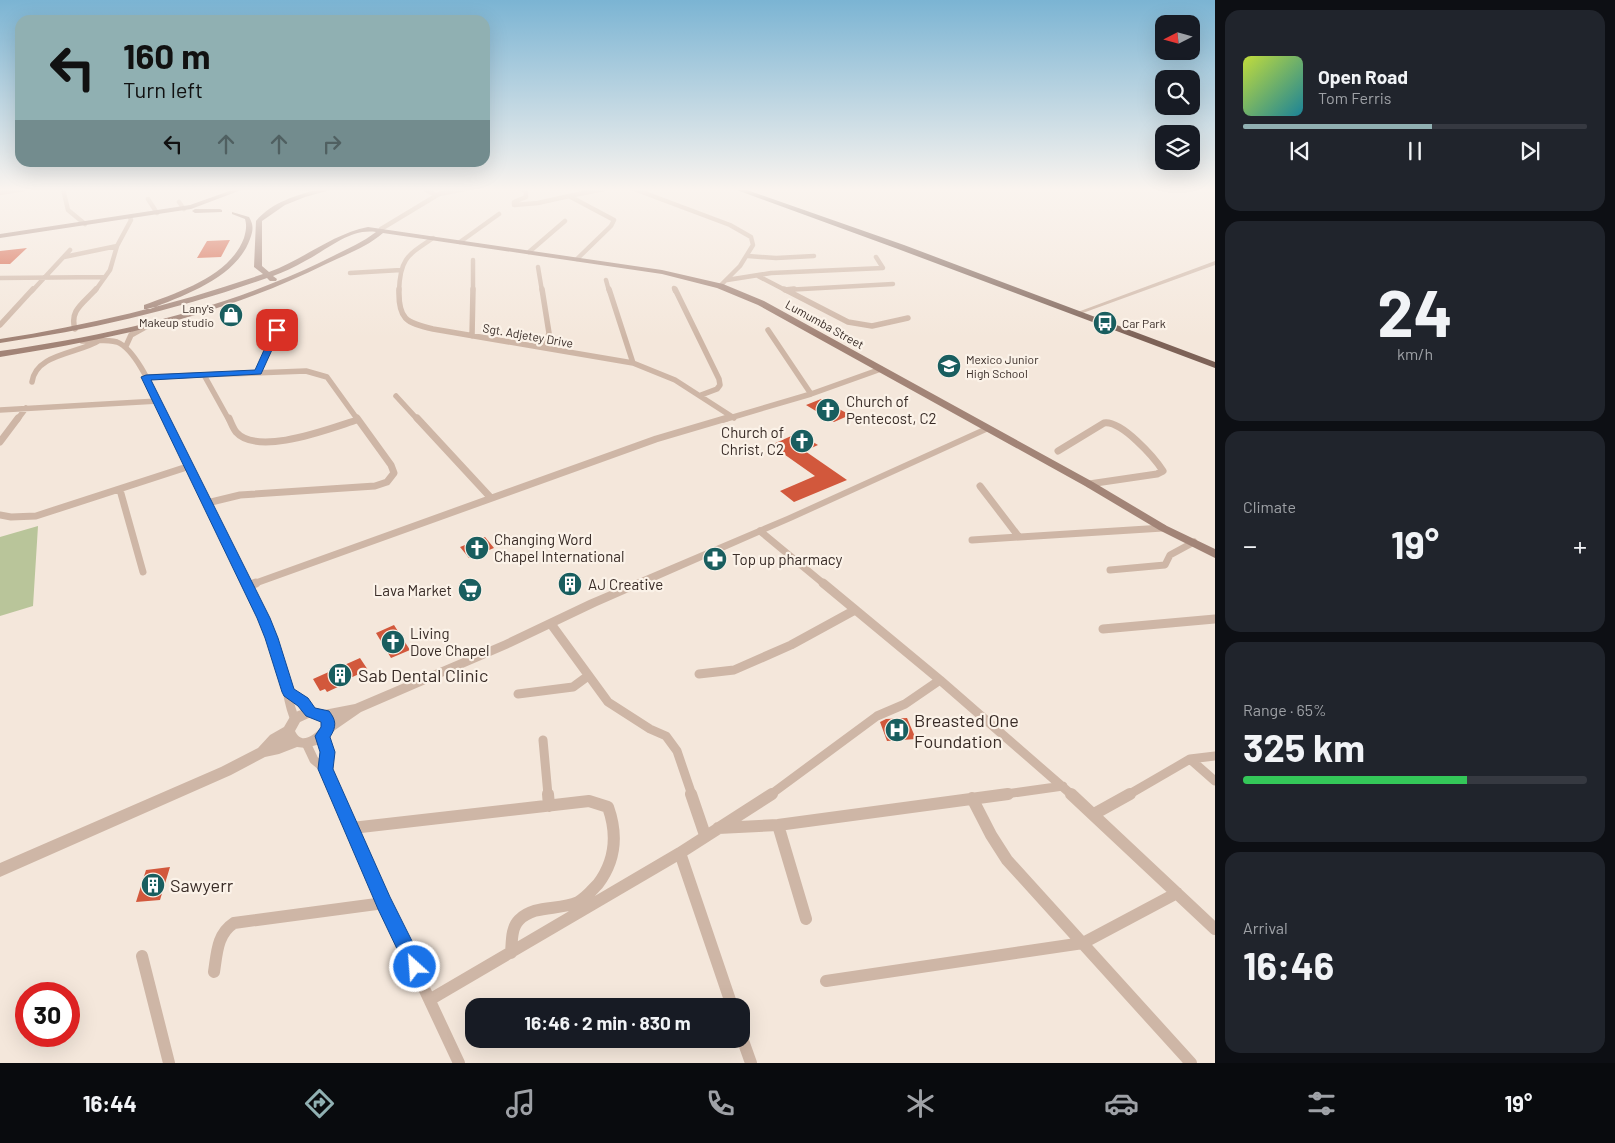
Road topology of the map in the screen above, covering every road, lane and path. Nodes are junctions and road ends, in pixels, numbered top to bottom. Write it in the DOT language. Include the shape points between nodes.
graph roads {
  1 [pos="121,239"];
  2 [pos="247,239"];
  3 [pos="259,239"];
  4 [pos="340,239"];
  5 [pos="367,239"];
  6 [pos="432,239"];
  7 [pos="437,239"];
  8 [pos="465,239"];
  9 [pos="545,239"];
  10 [pos="599,239"];
  11 [pos="751,239"];
  12 [pos="877,239"];
  13 [pos="460,242"];
  14 [pos="117,246"];
  15 [pos="70,250"];
  16 [pos="529,252"];
  17 [pos="748,256"];
  18 [pos="814,256"];
  19 [pos="64,257"];
  20 [pos="876,257"];
  21 [pos="473,260"];
  22 [pos="577,260"];
  23 [pos="1215,263"];
  24 [pos="258,267"];
  25 [pos="288,267"];
  26 [pos="538,267"];
  27 [pos="1215,268"];
  28 [pos="401,270"];
  29 [pos="350,273"];
  30 [pos="268,275"];
  31 [pos="758,276"];
  32 [pos="105,277"];
  33 [pos="0,278"];
  34 [pos="45,278"];
  35 [pos="606,280"];
  36 [pos="727,280"];
  37 [pos="278,283"];
  38 [pos="893,284"];
  39 [pos="720,286"];
  40 [pos="674,288"];
  41 [pos="783,290"];
  42 [pos="1082,315"];
  43 [pos="284,316"];
  44 [pos="908,318"];
  45 [pos="105,322"];
  46 [pos="0,324"];
  47 [pos="150,324"];
  48 [pos="75,329"];
  49 [pos="768,330"];
  50 [pos="472,336"];
  51 [pos="100,340"];
  52 [pos="0,342"];
  53 [pos="80,342"];
  54 [pos="126,346"];
  55 [pos="545,347"];
  56 [pos="0,354"];
  57 [pos="633,363"];
  58 [pos="1215,365"];
  59 [pos="881,369"];
  60 [pos="258,373"];
  61 [pos="204,375"];
  62 [pos="146,377"];
  63 [pos="32,382"];
  64 [pos="811,394"];
  65 [pos="701,395"];
  66 [pos="396,396"];
  67 [pos="158,401"];
  68 [pos="26,408"];
  69 [pos="0,410"];
  70 [pos="734,418"];
  71 [pos="357,420"];
  72 [pos="988,428"];
  73 [pos="0,442"];
  74 [pos="1058,450"];
  75 [pos="190,466"];
  76 [pos="1089,484"];
  77 [pos="980,486"];
  78 [pos="120,490"];
  79 [pos="491,498"];
  80 [pos="207,503"];
  81 [pos="0,515"];
  82 [pos="1163,528"];
  83 [pos="760,531"];
  84 [pos="1019,537"];
  85 [pos="972,540"];
  86 [pos="1194,542"];
  87 [pos="1215,553"];
  88 [pos="1110,570"];
  89 [pos="143,572"];
  90 [pos="248,586"];
  91 [pos="856,610"];
  92 [pos="1215,619"];
  93 [pos="551,624"];
  94 [pos="1103,628"];
  95 [pos="699,674"];
  96 [pos="588,676"];
  97 [pos="940,680"];
  98 [pos="288,692"];
  99 [pos="518,694"];
  100 [pos="357,708"];
  101 [pos="317,714"];
  102 [pos="325,732"];
  103 [pos="296,734"];
  104 [pos="542,740"];
  105 [pos="1215,756"];
  106 [pos="1190,759"];
  107 [pos="325,769"];
  108 [pos="1215,781"];
  109 [pos="1064,786"];
  110 [pos="972,798"];
  111 [pos="549,806"];
  112 [pos="1094,814"];
  113 [pos="778,825"];
  114 [pos="352,828"];
  115 [pos="716,828"];
  116 [pos="705,835"];
  117 [pos="680,853"];
  118 [pos="0,870"];
  119 [pos="1177,893"];
  120 [pos="384,903"];
  121 [pos="806,919"];
  122 [pos="1215,929"];
  123 [pos="1083,943"];
  124 [pos="511,953"];
  125 [pos="142,956"];
  126 [pos="214,972"];
  127 [pos="826,981"];
  128 [pos="729,998"];
  129 [pos="431,999"];
  130 [pos="746,1048"];
  131 [pos="169,1063"];
  132 [pos="459,1063"];
  133 [pos="751,1063"];
  134 [pos="1190,1063"];
  1 -- 14 [label="street"];
  2 -- 45 [label="main road" via="234,260 212,277 186,291"];
  3 -- 24 [label="main road"];
  4 -- 25 [label="main road, Lumumba Street"];
  5 -- 37 [label="main road"];
  6 -- 28 [label="street, Sgt. Adjetey Drive" via="409,254"];
  7 -- 13 [label="main road, Lumumba Street"];
  8 -- 13 [label="street"];
  9 -- 16 [label="street"];
  10 -- 22 [label="street"];
  11 -- 17 [label="street"];
  12 -- 42 [label="main road"];
  13 -- 16 [label="main road, Lumumba Street"];
  14 -- 19 [label="street"];
  14 -- 32 [label="street"];
  15 -- 19 [label="street"];
  16 -- 22 [label="main road, Lumumba Street"];
  17 -- 18 [label="street"];
  17 -- 36 [label="street"];
  19 -- 34 [label="street"];
  20 -- 31 [label="street" via="883,266 881,269"];
  21 -- 50 [label="street"];
  22 -- 39 [label="main road, Lumumba Street" via="662,272"];
  23 -- 42 [label="street"];
  24 -- 25 [label="main road"];
  24 -- 30 [label="main road"];
  25 -- 30 [label="main road, Lumumba Street"];
  26 -- 55 [label="street" via="549,334"];
  27 -- 42 [label="street"];
  28 -- 29 [label="street"];
  28 -- 50 [label="street, Sgt. Adjetey Drive" via="397,308 401,315 416,325"];
  30 -- 37 [label="main road"];
  30 -- 45 [label="main road, Lumumba Street" via="180,304"];
  31 -- 36 [label="street"];
  31 -- 41 [label="street"];
  32 -- 34 [label="street"];
  32 -- 48 [label="street" via="74,313"];
  33 -- 34 [label="street"];
  34 -- 46 [label="street"];
  35 -- 57 [label="street"];
  36 -- 39 [label="street"];
  37 -- 47 [label="main road"];
  38 -- 41 [label="street"];
  39 -- 59 [label="main road, Lumumba Street" via="761,303"];
  40 -- 65 [label="street" via="719,379 717,390"];
  41 -- 44 [label="street" via="859,325 872,326"];
  42 -- 58 [label="main road"];
  43 -- 60 [label="street"];
  45 -- 48 [label="main road"];
  47 -- 53 [label="main road"];
  47 -- 54 [label="street" via="131,336"];
  48 -- 52 [label="main road"];
  49 -- 64 [label="street"];
  50 -- 55 [label="street, Sgt. Adjetey Drive"];
  51 -- 53 [label="street"];
  51 -- 54 [label="street" via="116,341"];
  51 -- 63 [label="street" via="40,363 31,374"];
  53 -- 56 [label="main road"];
  54 -- 62 [label="street"];
  55 -- 57 [label="street, Sgt. Adjetey Drive"];
  57 -- 65 [label="street, Sgt. Adjetey Drive" via="676,380"];
  59 -- 64 [label="street"];
  59 -- 72 [label="main road, Lumumba Street"];
  60 -- 61 [label="street"];
  60 -- 71 [label="street" via="306,371 327,377"];
  61 -- 62 [label="street"];
  61 -- 71 [label="street" via="237,433 244,439 276,443"];
  62 -- 67 [label="street"];
  64 -- 70 [label="street"];
  65 -- 70 [label="street, Sgt. Adjetey Drive"];
  66 -- 79 [label="street"];
  67 -- 68 [label="street"];
  67 -- 75 [label="street"];
  68 -- 69 [label="street"];
  68 -- 73 [label="street"];
  70 -- 79 [label="street" via="656,439"];
  71 -- 80 [label="street" via="391,465 394,473 387,482 375,486 240,495"];
  72 -- 76 [label="main road, Lumumba Street"];
  72 -- 83 [label="street"];
  74 -- 76 [label="street" via="1109,422 1130,436 1163,471"];
  75 -- 78 [label="street"];
  75 -- 80 [label="street"];
  76 -- 82 [label="main road, Lumumba Street"];
  77 -- 84 [label="street"];
  78 -- 81 [label="street" via="36,516"];
  78 -- 89 [label="street"];
  79 -- 90 [label="street"];
  80 -- 90 [label="street"];
  82 -- 84 [label="street"];
  82 -- 86 [label="main road, Lumumba Street"];
  83 -- 91 [label="street"];
  83 -- 93 [label="street"];
  84 -- 85 [label="street"];
  86 -- 87 [label="main road, Lumumba Street"];
  86 -- 88 [label="street" via="1170,555 1165,565"];
  90 -- 98 [label="street" via="272,638"];
  91 -- 95 [label="street" via="791,645 734,670"];
  91 -- 97 [label="street"];
  92 -- 94 [label="street"];
  93 -- 96 [label="street"];
  93 -- 100 [label="street"];
  96 -- 99 [label="street" via="573,687"];
  96 -- 116 [label="street" via="608,702 666,736 677,750"];
  97 -- 109 [label="street"];
  97 -- 115 [label="street" via="905,704 878,716 785,784"];
  98 -- 101 [label="street"];
  98 -- 103 [label="street"];
  100 -- 101 [label="street"];
  100 -- 102 [label="street"];
  101 -- 102 [label="street" via="328,720"];
  101 -- 103 [label="street"];
  102 -- 103 [label="street"];
  102 -- 107 [label="street"];
  103 -- 107 [label="street" via="314,760"];
  103 -- 118 [label="street" via="279,749 262,752 226,771"];
  104 -- 111 [label="street"];
  105 -- 106 [label="street"];
  106 -- 108 [label="street"];
  106 -- 112 [label="street"];
  107 -- 114 [label="street"];
  109 -- 110 [label="street"];
  109 -- 112 [label="street"];
  110 -- 113 [label="street"];
  110 -- 123 [label="street" via="1007,860"];
  111 -- 114 [label="street"];
  111 -- 124 [label="street" via="589,801 608,807 614,853 592,892 585,898 519,919 514,926"];
  112 -- 119 [label="street"];
  113 -- 115 [label="street"];
  113 -- 121 [label="street"];
  114 -- 120 [label="street"];
  115 -- 116 [label="street"];
  116 -- 117 [label="street"];
  117 -- 124 [label="street"];
  117 -- 128 [label="street"];
  119 -- 122 [label="street"];
  119 -- 123 [label="street"];
  120 -- 126 [label="street" via="234,923 225,927 219,939"];
  120 -- 129 [label="street"];
  123 -- 127 [label="street"];
  123 -- 134 [label="street"];
  124 -- 129 [label="street"];
  125 -- 131 [label="street"];
  129 -- 132 [label="street"];
  130 -- 133 [label="street"];
}
